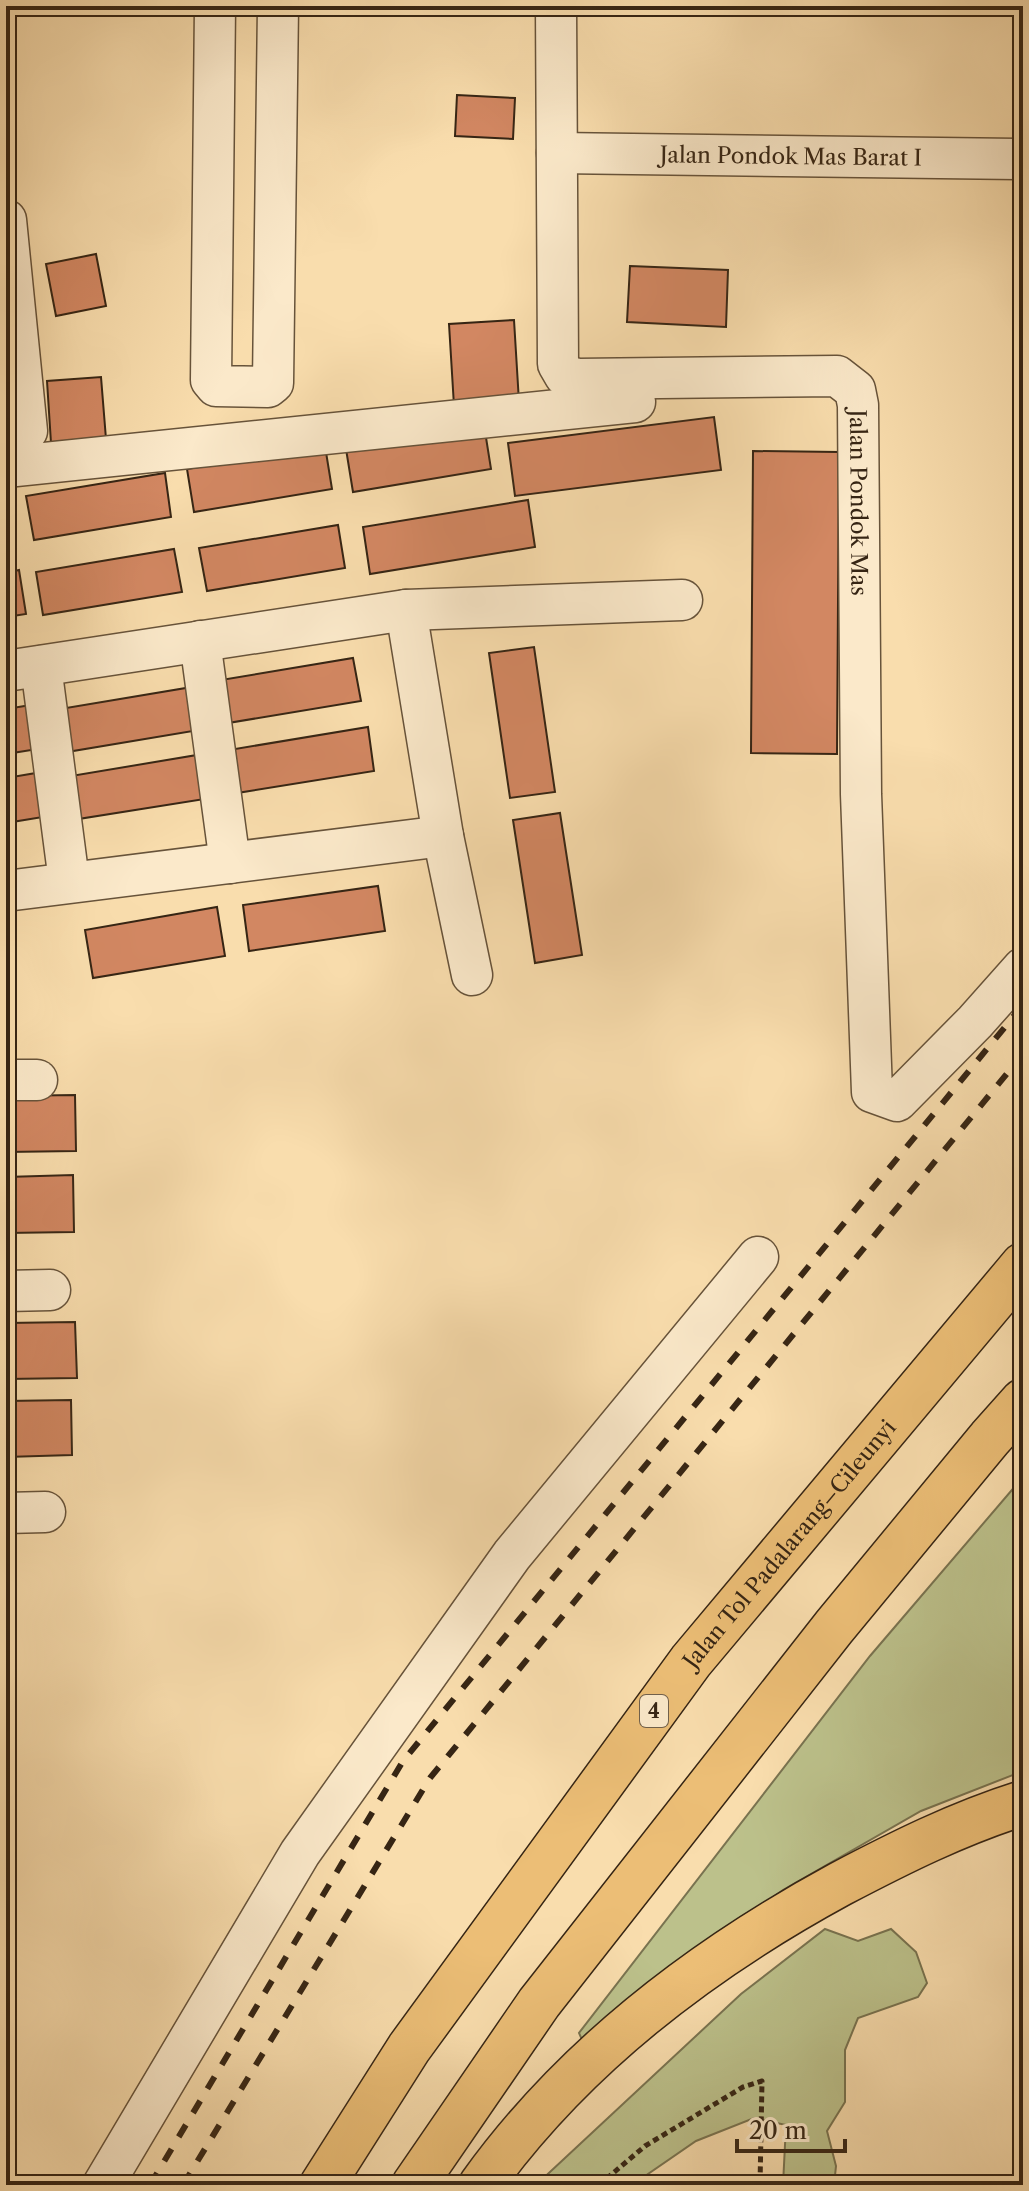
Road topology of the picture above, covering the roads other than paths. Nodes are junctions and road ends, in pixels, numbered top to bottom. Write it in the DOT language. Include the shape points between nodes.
graph roads {
  1 [pos="215,6"];
  2 [pos="278,6"];
  3 [pos="556,6"];
  4 [pos="557,153"];
  5 [pos="1023,159"];
  6 [pos="6,220"];
  7 [pos="676,399"];
  8 [pos="27,431"];
  9 [pos="6,467"];
  10 [pos="682,600"];
  11 [pos="406,610"];
  12 [pos="200,641"];
  13 [pos="23,668"];
  14 [pos="443,836"];
  15 [pos="230,863"];
  16 [pos="69,881"];
  17 [pos="6,891"];
  18 [pos="1023,968"];
  19 [pos="472,975"];
  20 [pos="758,1257"];
  21 [pos="1023,1265"];
  22 [pos="50,1290"];
  23 [pos="6,1291"];
  24 [pos="1023,1401"];
  25 [pos="45,1512"];
  26 [pos="6,1513"];
  27 [pos="1023,1803"];
  28 [pos="103,2185"];
  29 [pos="322,2185"];
  30 [pos="414,2185"];
  31 [pos="481,2185"];
  1 -- 2 [label="street" via="211,380 216,386 268,387 273,383"];
  3 -- 4 [label="street, Jalan Pondok Mas"];
  4 -- 5 [label="street, Jalan Pondok Mas Barat I"];
  4 -- 18 [label="street, Jalan Pondok Mas" via="558,364 565,376 837,376 855,390 872,1092 897,1101"];
  6 -- 8 [label="street"];
  7 -- 9 [label="street"];
  10 -- 11 [label="street"];
  11 -- 12 [label="street"];
  11 -- 14 [label="street"];
  12 -- 13 [label="street"];
  12 -- 15 [label="street"];
  13 -- 16 [label="street"];
  14 -- 15 [label="street"];
  14 -- 19 [label="street"];
  15 -- 16 [label="street"];
  16 -- 17 [label="street"];
  20 -- 28 [label="street" via="512,1555 300,1853"];
  21 -- 29 [label="highway, Jalan Tol Padalarang–Cileunyi / 4" via="691,1661 409,2048"];
  22 -- 23 [label="street"];
  24 -- 30 [label="highway" via="834,1627 539,2003"];
  25 -- 26 [label="street"];
  27 -- 31 [label="highway" via="918,1842 760,1929 685,1981 583,2067"];
}
